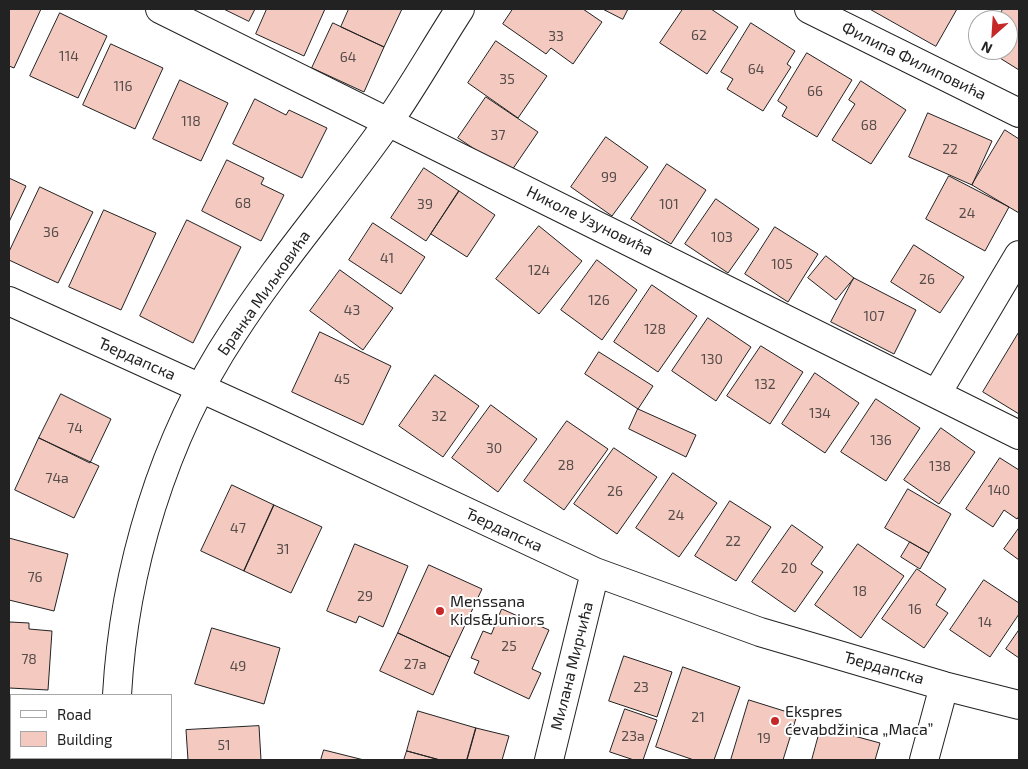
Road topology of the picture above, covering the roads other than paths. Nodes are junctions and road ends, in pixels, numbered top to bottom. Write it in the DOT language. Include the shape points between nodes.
graph roads {
  1 [pos="160,9"];
  2 [pos="460,9"];
  3 [pos="815,10"];
  4 [pos="1019,113"];
  5 [pos="390,120"];
  6 [pos="1019,255"];
  7 [pos="9,301"];
  8 [pos="201,388"];
  9 [pos="937,393"];
  10 [pos="1019,434"];
  11 [pos="596,572"];
  12 [pos="944,686"];
  13 [pos="117,694"];
  14 [pos="1019,705"];
  15 [pos="549,760"];
  16 [pos="924,760"];
  1 -- 5 [label="street, Николе Узуновића"];
  2 -- 5 [label="street, Бранка Миљковића"];
  3 -- 4 [label="street, Филипа Филиповића"];
  5 -- 8 [label="street, Бранка Миљковића" via="232,333"];
  5 -- 9 [label="street, Николе Узуновића"];
  6 -- 9 [label="street"];
  7 -- 8 [label="street, Ђердапска"];
  8 -- 11 [label="street, Ђердапска"];
  8 -- 13 [label="street, Бранка Миљковића" via="170,455 144,526 123,622"];
  9 -- 10 [label="street, Николе Узуновића"];
  11 -- 12 [label="street, Ђердапска" via="760,632"];
  11 -- 15 [label="street, Милана Мирчића"];
  12 -- 14 [label="street, Ђердапска"];
  12 -- 16 [label="street"];
}
